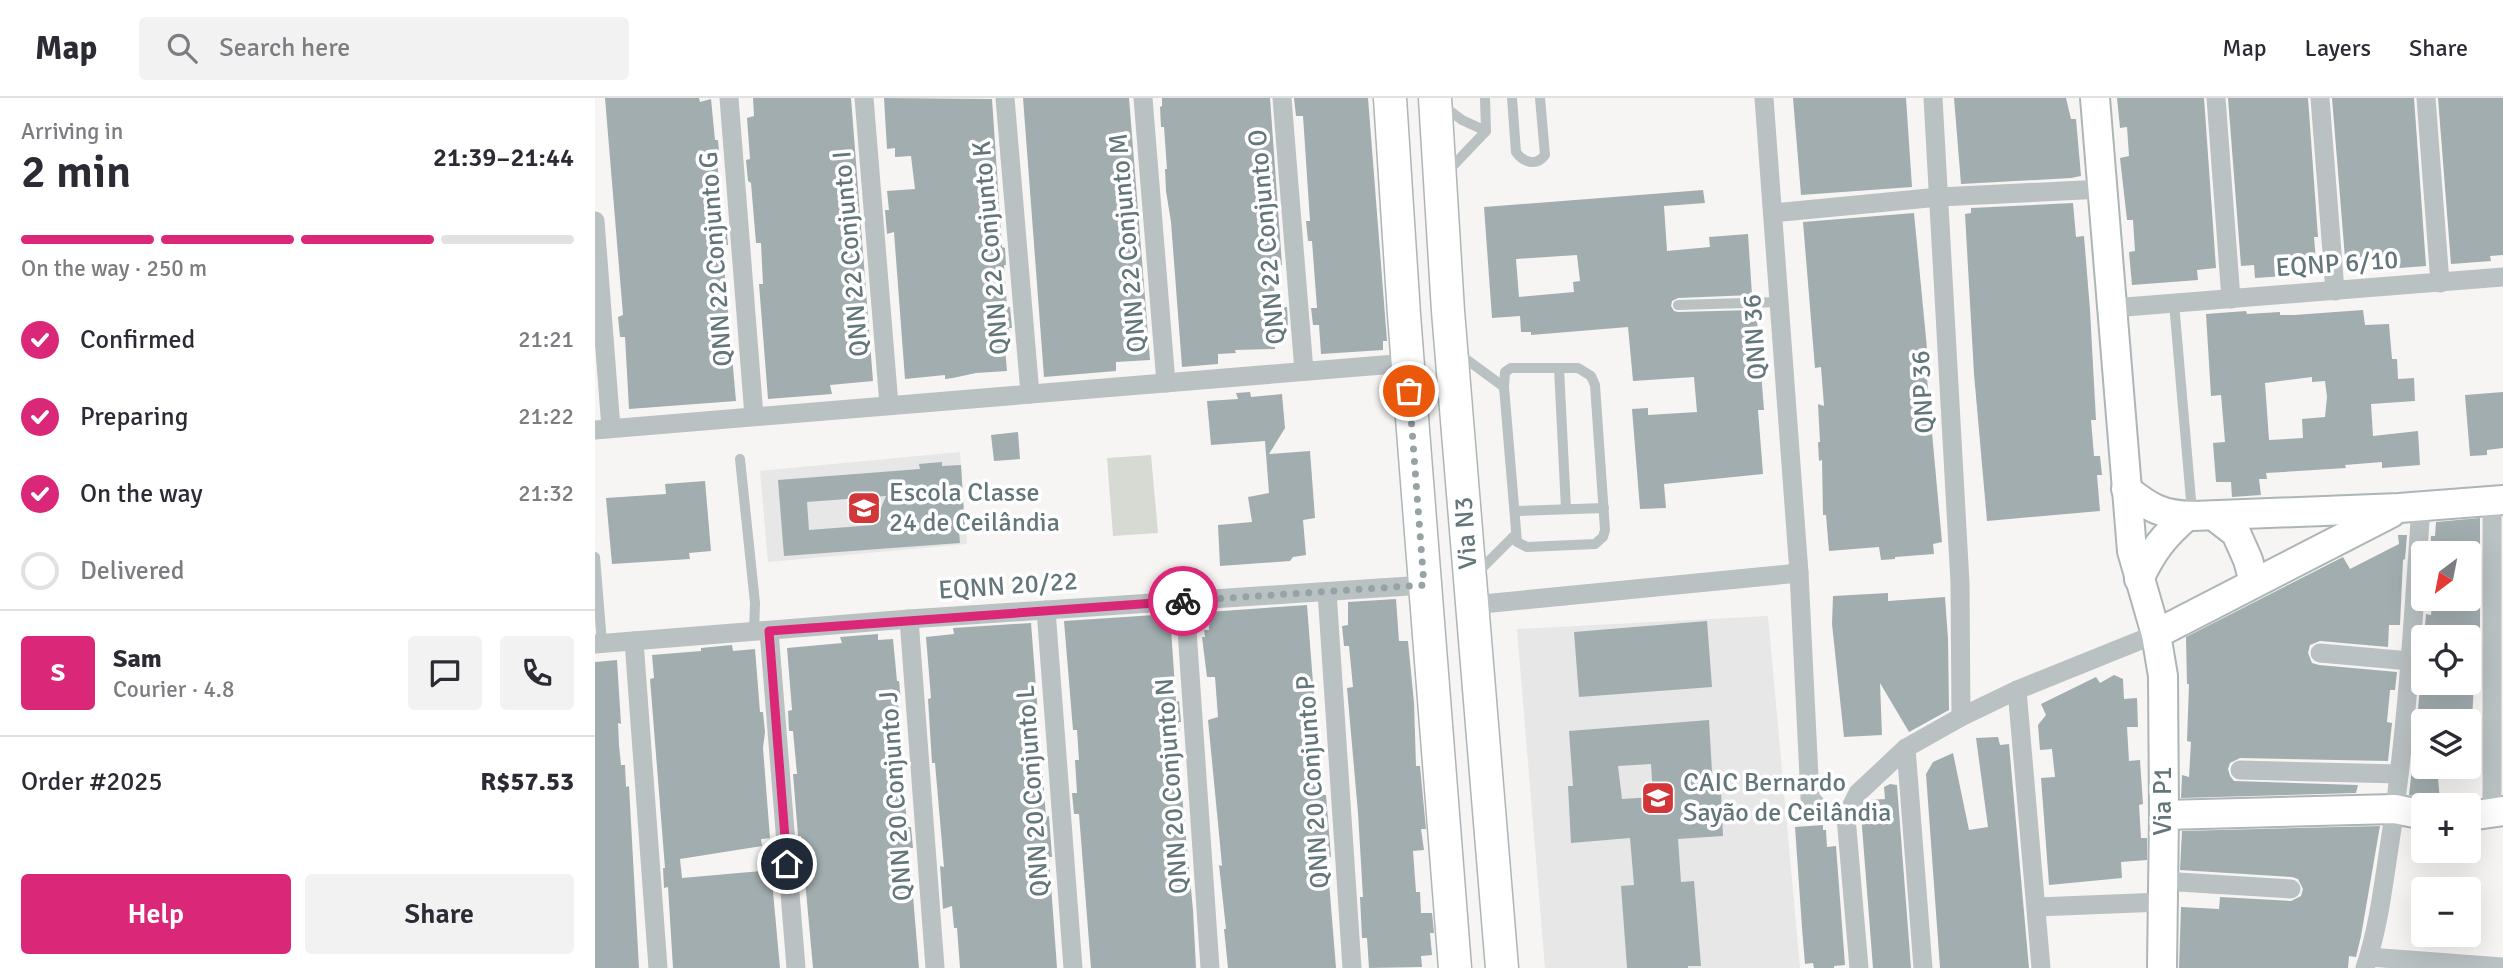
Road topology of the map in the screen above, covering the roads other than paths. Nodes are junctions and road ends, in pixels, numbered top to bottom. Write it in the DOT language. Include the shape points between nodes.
graph roads {
  1 [pos="730,98"];
  2 [pos="864,98"];
  3 [pos="1005,98"];
  4 [pos="1143,98"];
  5 [pos="1282,98"];
  6 [pos="1390,98"];
  7 [pos="1430,98"];
  8 [pos="1485,98"];
  9 [pos="1512,98"];
  10 [pos="1541,98"];
  11 [pos="1764,98"];
  12 [pos="1933,98"];
  13 [pos="2095,98"];
  14 [pos="2216,98"];
  15 [pos="2320,98"];
  16 [pos="2426,98"];
  17 [pos="1486,131"];
  18 [pos="1441,179"];
  19 [pos="2103,189"];
  20 [pos="1938,197"];
  21 [pos="1773,213"];
  22 [pos="595,221"];
  23 [pos="1444,226"];
  24 [pos="2503,277"];
  25 [pos="2439,283"];
  26 [pos="2335,291"];
  27 [pos="2231,299"];
  28 [pos="1779,302"];
  29 [pos="2174,303"];
  30 [pos="1678,305"];
  31 [pos="2113,308"];
  32 [pos="1452,349"];
  33 [pos="1407,363"];
  34 [pos="1559,368"];
  35 [pos="1304,371"];
  36 [pos="1504,382"];
  37 [pos="1166,383"];
  38 [pos="1030,394"];
  39 [pos="889,405"];
  40 [pos="754,416"];
  41 [pos="603,429"];
  42 [pos="740,459"];
  43 [pos="2126,489"];
  44 [pos="2498,500"];
  45 [pos="1604,508"];
  46 [pos="2410,508"];
  47 [pos="1566,509"];
  48 [pos="1515,511"];
  49 [pos="2198,516"];
  50 [pos="1515,535"];
  51 [pos="595,556"];
  52 [pos="1799,573"];
  53 [pos="2254,582"];
  54 [pos="2497,582"];
  55 [pos="2141,586"];
  56 [pos="1327,592"];
  57 [pos="1471,592"];
  58 [pos="1426,596"];
  59 [pos="1185,601"];
  60 [pos="1045,610"];
  61 [pos="2198,611"];
  62 [pos="909,620"];
  63 [pos="762,631"];
  64 [pos="2156,634"];
  65 [pos="634,641"];
  66 [pos="599,643"];
  67 [pos="2321,653"];
  68 [pos="2410,661"];
  69 [pos="2017,690"];
  70 [pos="1961,717"];
  71 [pos="1906,748"];
  72 [pos="2240,770"];
  73 [pos="2399,774"];
  74 [pos="1490,805"];
  75 [pos="2395,809"];
  76 [pos="2411,812"];
  77 [pos="2488,813"];
  78 [pos="2164,815"];
  79 [pos="1846,817"];
  80 [pos="1447,863"];
  81 [pos="2291,889"];
  82 [pos="2162,891"];
  83 [pos="2037,907"];
  84 [pos="2367,962"];
  85 [pos="2503,967"];
  86 [pos="658,968"];
  87 [pos="796,968"];
  88 [pos="935,968"];
  89 [pos="1073,968"];
  90 [pos="1210,968"];
  91 [pos="1352,968"];
  92 [pos="1455,968"];
  93 [pos="1489,968"];
  94 [pos="1502,968"];
  95 [pos="1859,968"];
  96 [pos="1923,968"];
  97 [pos="2041,968"];
  98 [pos="2162,968"];
  1 -- 40 [label="street, QNN 22 Conjunto G"];
  2 -- 39 [label="street, QNN 22 Conjunto I"];
  3 -- 38 [label="street, QNN 22 Conjunto K"];
  4 -- 37 [label="street, QNN 22 Conjunto M"];
  5 -- 35 [label="street, QNN 22 Conjunto O"];
  6 -- 33 [label="main road, Via N3"];
  7 -- 17 [label="lane"];
  7 -- 18 [label="main road, Via N3"];
  7 -- 23 [label="main road" via="1425,151"];
  8 -- 17 [label="lane"];
  9 -- 10 [label="lane" via="1515,152 1533,162 1545,155"];
  11 -- 21 [label="street, QNN 36"];
  12 -- 20 [label="street, QNP 36"];
  13 -- 19 [label="street"];
  14 -- 27 [label="street"];
  15 -- 26 [label="street"];
  16 -- 25 [label="street"];
  17 -- 18 [label="lane"];
  18 -- 23 [label="main road, Via N3"];
  19 -- 20 [label="street"];
  19 -- 31 [label="street"];
  20 -- 21 [label="street"];
  20 -- 70 [label="street, QNP 36" via="1960,583"];
  21 -- 28 [label="street, QNN 36"];
  22 -- 41 [label="street"];
  23 -- 32 [label="main road, Via N3"];
  24 -- 25 [label="street, EQNP 6/10"];
  25 -- 26 [label="street, EQNP 6/10"];
  26 -- 27 [label="street, EQNP 6/10"];
  27 -- 29 [label="street, EQNP 6/10"];
  28 -- 30 [label="lane"];
  28 -- 52 [label="street, QNN 36"];
  29 -- 31 [label="street, EQNP 6/10"];
  29 -- 49 [label="lane"];
  31 -- 43 [label="street"];
  32 -- 36 [label="lane"];
  32 -- 57 [label="main road, Via N3"];
  33 -- 35 [label="street"];
  33 -- 58 [label="main road, Via N3"];
  34 -- 36 [label="lane" via="1511,368"];
  34 -- 45 [label="lane" via="1585,371 1595,385"];
  34 -- 47 [label="lane"];
  35 -- 37 [label="street"];
  36 -- 48 [label="lane"];
  37 -- 38 [label="street"];
  38 -- 39 [label="street"];
  39 -- 40 [label="street"];
  40 -- 41 [label="street"];
  42 -- 63 [label="lane"];
  43 -- 49 [label="street" via="2166,514"];
  43 -- 55 [label="street, Via P1" via="2132,551"];
  44 -- 46 [label="street"];
  44 -- 54 [label="street"];
  45 -- 47 [label="lane"];
  45 -- 50 [label="lane" via="1605,530 1595,544 1527,547 1517,542"];
  46 -- 49 [label="street"];
  46 -- 53 [label="street"];
  46 -- 68 [label="street"];
  47 -- 48 [label="lane"];
  48 -- 50 [label="lane"];
  49 -- 53 [label="street" via="2236,533"];
  49 -- 55 [label="street" via="2166,534 2153,550"];
  50 -- 57 [label="lane"];
  51 -- 66 [label="lane"];
  52 -- 57 [label="street"];
  52 -- 79 [label="street, QNN 36" via="1810,798 1818,809"];
  53 -- 61 [label="street"];
  54 -- 77 [label="street"];
  55 -- 61 [label="street" via="2167,605"];
  55 -- 64 [label="street, Via P1"];
  56 -- 58 [label="street, EQNN 20/22"];
  56 -- 59 [label="street, EQNN 20/22"];
  56 -- 91 [label="street, QNN 20 Conjunto P"];
  57 -- 74 [label="main road, Via N3"];
  58 -- 74 [label="main road" via="1445,683 1455,810 1464,820 1475,821 1486,816"];
  58 -- 80 [label="main road, Via N3"];
  59 -- 60 [label="street, EQNN 20/22"];
  59 -- 90 [label="street, QNN 20 Conjunto N"];
  60 -- 62 [label="street, EQNN 20/22"];
  60 -- 89 [label="street, QNN 20 Conjunto L"];
  61 -- 64 [label="street"];
  62 -- 63 [label="street, EQNN 20/22"];
  62 -- 88 [label="street, QNN 20 Conjunto J"];
  63 -- 65 [label="street, EQNN 20/22"];
  63 -- 87 [label="street"];
  64 -- 69 [label="street"];
  64 -- 78 [label="street, Via P1" via="2163,676"];
  65 -- 66 [label="street, EQNN 20/22"];
  65 -- 86 [label="street"];
  67 -- 68 [label="street"];
  68 -- 73 [label="street"];
  69 -- 70 [label="street"];
  69 -- 83 [label="street"];
  70 -- 71 [label="street"];
  71 -- 79 [label="street" via="1858,793"];
  71 -- 96 [label="street"];
  72 -- 73 [label="street"];
  73 -- 75 [label="street"];
  74 -- 94 [label="main road, Via N3"];
  75 -- 76 [label="street"];
  75 -- 78 [label="street"];
  75 -- 84 [label="street"];
  78 -- 82 [label="street, Via P1"];
  79 -- 95 [label="street"];
  80 -- 92 [label="main road, Via N3"];
  80 -- 93 [label="main road" via="1460,849 1473,851 1481,860"];
  81 -- 82 [label="street"];
  82 -- 83 [label="street"];
  82 -- 98 [label="street, Via P1"];
  83 -- 97 [label="street"];
  84 -- 85 [label="street"];
}
